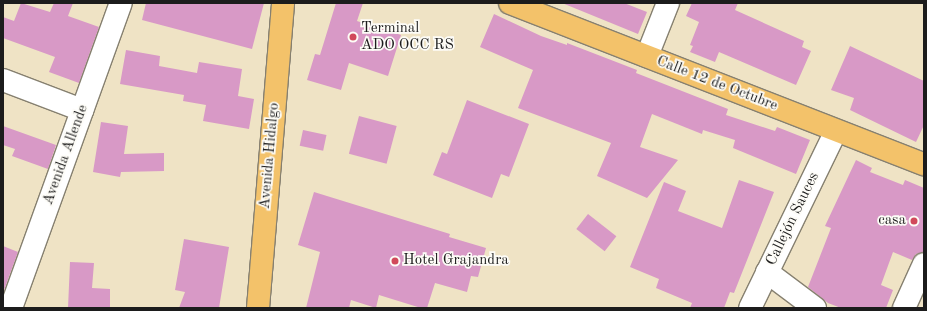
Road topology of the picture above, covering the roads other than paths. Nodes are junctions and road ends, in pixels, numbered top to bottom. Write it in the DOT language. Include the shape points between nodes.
graph roads {
  1 [pos="122,3"];
  2 [pos="283,3"];
  3 [pos="510,3"];
  4 [pos="668,3"];
  5 [pos="647,56"];
  6 [pos="3,80"];
  7 [pos="82,110"];
  8 [pos="836,131"];
  9 [pos="924,164"];
  10 [pos="924,264"];
  11 [pos="767,272"];
  12 [pos="11,308"];
  13 [pos="258,308"];
  14 [pos="750,308"];
  15 [pos="815,308"];
  16 [pos="904,308"];
  1 -- 7 [label="street, Avenida Allende"];
  2 -- 13 [label="main road, Avenida Hidalgo"];
  3 -- 5 [label="main road, Calle 12 de Octubre"];
  4 -- 5 [label="street"];
  5 -- 8 [label="main road, Calle 12 de Octubre"];
  6 -- 7 [label="street"];
  7 -- 12 [label="street, Avenida Allende"];
  8 -- 9 [label="main road, Calle 12 de Octubre"];
  8 -- 11 [label="street, Callejón Sauces"];
  10 -- 16 [label="street"];
  11 -- 14 [label="street, Callejón Sauces"];
  11 -- 15 [label="street"];
}
